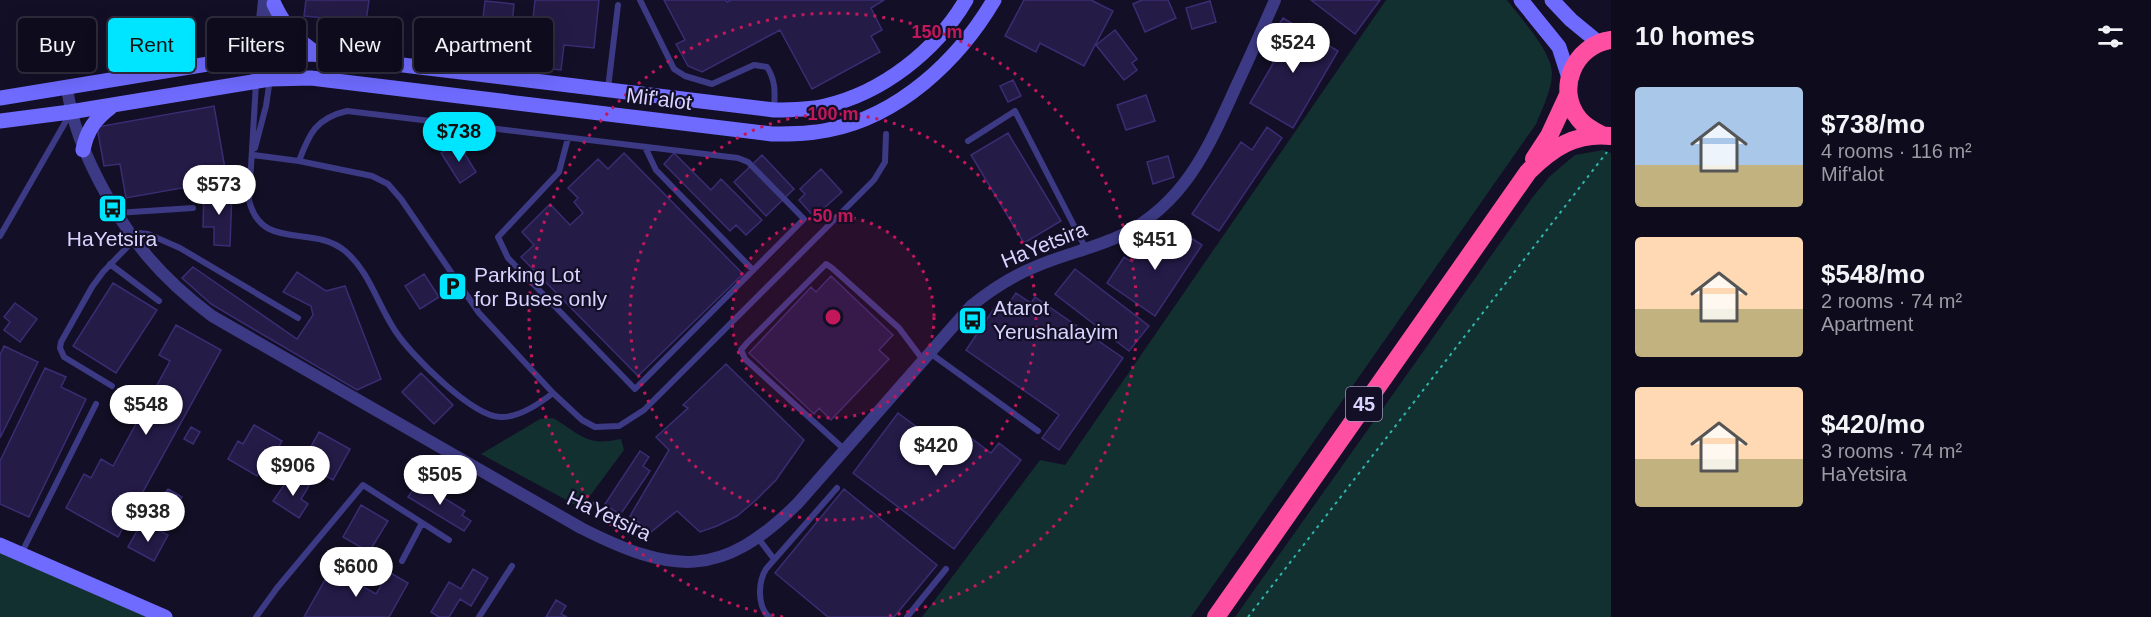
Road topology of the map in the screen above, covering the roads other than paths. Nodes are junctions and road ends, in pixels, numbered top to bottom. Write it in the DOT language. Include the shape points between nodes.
graph roads {
  1 [pos="640,0"];
  2 [pos="966,0"];
  3 [pos="994,0"];
  4 [pos="1275,0"];
  5 [pos="1521,0"];
  6 [pos="1552,0"];
  7 [pos="270,2"];
  8 [pos="618,5"];
  9 [pos="268,18"];
  10 [pos="1607,40"];
  11 [pos="306,54"];
  12 [pos="318,54"];
  13 [pos="402,64"];
  14 [pos="207,65"];
  15 [pos="264,72"];
  16 [pos="263,80"];
  17 [pos="1568,86"];
  18 [pos="67,88"];
  19 [pos="607,90"];
  20 [pos="0,98"];
  21 [pos="114,105"];
  22 [pos="774,110"];
  23 [pos="70,112"];
  24 [pos="0,122"];
  25 [pos="886,135"];
  26 [pos="568,138"];
  27 [pos="1608,140"];
  28 [pos="968,141"];
  29 [pos="645,147"];
  30 [pos="83,150"];
  31 [pos="253,155"];
  32 [pos="299,161"];
  33 [pos="1513,192"];
  34 [pos="193,208"];
  35 [pos="115,213"];
  36 [pos="0,236"];
  37 [pos="130,236"];
  38 [pos="1086,249"];
  39 [pos="110,264"];
  40 [pos="753,270"];
  41 [pos="159,301"];
  42 [pos="298,318"];
  43 [pos="927,357"];
  44 [pos="112,386"];
  45 [pos="553,393"];
  46 [pos="96,404"];
  47 [pos="1038,431"];
  48 [pos="844,450"];
  49 [pos="837,488"];
  50 [pos="422,523"];
  51 [pos="758,538"];
  52 [pos="449,540"];
  53 [pos="0,545"];
  54 [pos="21,554"];
  55 [pos="774,559"];
  56 [pos="402,561"];
  57 [pos="512,566"];
  58 [pos="946,569"];
  59 [pos="165,617"];
  60 [pos="256,617"];
  61 [pos="479,617"];
  62 [pos="769,617"];
  63 [pos="907,617"];
  64 [pos="1216,617"];
  1 -- 22 [label="lane" via="674,69 712,84 754,65 767,67 776,93"];
  2 -- 22 [label="street, Mif'alot" via="946,28 912,62 866,92 824,106"];
  3 -- 16 [label="street, Mif'alot" via="965,43 927,81 903,98 857,122 802,134 772,134 336,80"];
  4 -- 38 [label="street, HaYetsira" via="1214,137 1189,179 1140,225"];
  5 -- 17 [label="street" via="1559,47"];
  6 -- 10 [label="street" via="1571,20"];
  7 -- 9 [label="street"];
  7 -- 12 [label="street" via="289,31"];
  8 -- 19 [label="lane"];
  10 -- 17 [label="highway, 45" via="1580,57"];
  11 -- 12 [label="street, Mif'alot"];
  13 -- 19 [label="street, Mif'alot"];
  14 -- 18 [label="street, Mif'alot"];
  15 -- 16 [label="street"];
  16 -- 21 [label="street, Mif'alot"];
  16 -- 31 [label="lane"];
  16 -- 31 [label="lane" via="262,124"];
  17 -- 27 [label="highway" via="1579,120"];
  17 -- 33 [label="highway, 45" via="1549,136"];
  18 -- 20 [label="street, Mif'alot"];
  18 -- 23 [label="street, HaYetsira"];
  19 -- 22 [label="street, Mif'alot"];
  21 -- 23 [label="street, Mif'alot"];
  21 -- 30 [label="street" via="95,120"];
  23 -- 24 [label="street, Mif'alot"];
  23 -- 30 [label="street, HaYetsira"];
  23 -- 36 [label="lane"];
  25 -- 45 [label="lane" via="885,162 874,180 644,410 619,426 595,427"];
  26 -- 29 [label="lane"];
  26 -- 32 [label="lane" via="347,111 331,114 318,125 309,135"];
  26 -- 40 [label="lane" via="559,172 498,237 508,258 635,389"];
  27 -- 33 [label="highway, 45" via="1585,136 1560,145"];
  28 -- 38 [label="lane" via="1015,111"];
  29 -- 40 [label="lane" via="656,170"];
  29 -- 40 [label="lane" via="748,162 804,219"];
  30 -- 35 [label="street, HaYetsira"];
  31 -- 32 [label="lane"];
  31 -- 45 [label="lane" via="249,200 258,221 273,232 328,240 349,255 363,272 395,331 458,396 479,411 499,417 511,416"];
  32 -- 45 [label="lane" via="372,176 387,184 479,314"];
  33 -- 64 [label="highway, 45"];
  34 -- 35 [label="lane"];
  35 -- 37 [label="street, HaYetsira"];
  37 -- 39 [label="lane"];
  37 -- 42 [label="lane" via="148,234 180,248"];
  37 -- 51 [label="street, HaYetsira" via="165,276 212,316 616,546 666,561 694,562 717,558"];
  38 -- 43 [label="street, HaYetsira" via="996,286 971,306"];
  39 -- 41 [label="lane"];
  39 -- 44 [label="lane" via="92,287 60,348 64,357"];
  43 -- 47 [label="lane"];
  43 -- 48 [label="street, HaYetsira"];
  43 -- 48 [label="lane" via="826,264 747,343 741,350 745,359"];
  46 -- 54 [label="lane"];
  48 -- 51 [label="street, HaYetsira" via="798,503"];
  49 -- 55 [label="lane"];
  50 -- 52 [label="lane"];
  50 -- 56 [label="lane"];
  50 -- 60 [label="lane" via="363,485"];
  51 -- 55 [label="lane"];
  53 -- 54 [label="street"];
  54 -- 59 [label="street"];
  55 -- 62 [label="lane" via="760,579 760,597"];
  57 -- 61 [label="lane"];
  58 -- 63 [label="lane"];
}
